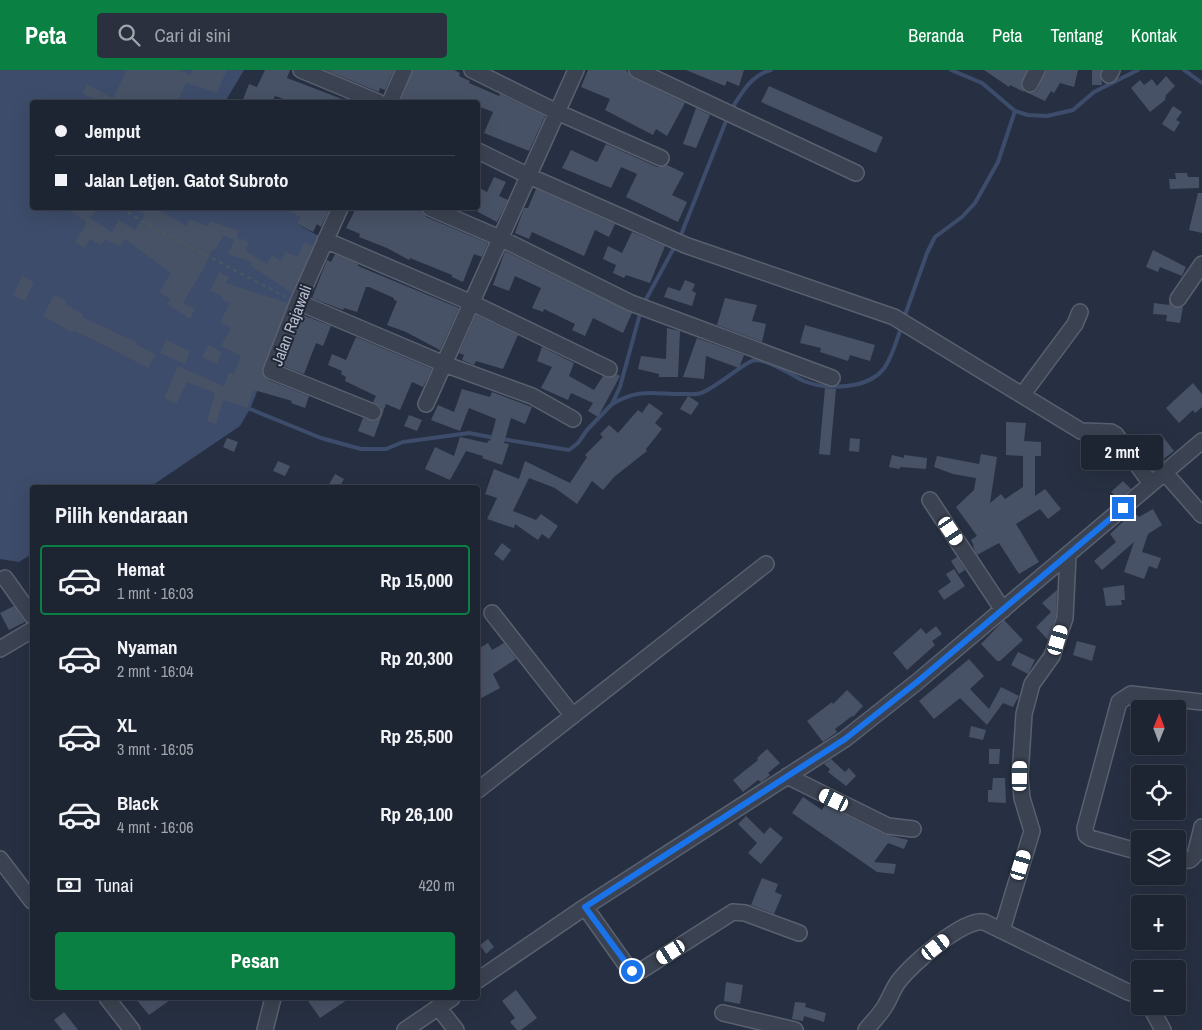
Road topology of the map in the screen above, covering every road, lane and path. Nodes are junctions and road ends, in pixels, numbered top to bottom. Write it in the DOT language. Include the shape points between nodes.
graph roads {
  1 [pos="301,70"];
  2 [pos="404,70"];
  3 [pos="472,70"];
  4 [pos="576,70"];
  5 [pos="637,70"];
  6 [pos="373,100"];
  7 [pos="391,100"];
  8 [pos="557,112"];
  9 [pos="480,152"];
  10 [pos="661,158"];
  11 [pos="856,173"];
  12 [pos="528,176"];
  13 [pos="124,210"];
  14 [pos="339,210"];
  15 [pos="435,210"];
  16 [pos="502,239"];
  17 [pos="325,240"];
  18 [pos="1202,264"];
  19 [pos="1178,299"];
  20 [pos="296,301"];
  21 [pos="472,303"];
  22 [pos="1080,312"];
  23 [pos="444,364"];
  24 [pos="609,369"];
  25 [pos="832,378"];
  26 [pos="1023,394"];
  27 [pos="426,404"];
  28 [pos="373,412"];
  29 [pos="573,419"];
  30 [pos="1202,441"];
  31 [pos="1164,473"];
  32 [pos="1151,484"];
  33 [pos="930,500"];
  34 [pos="1202,515"];
  35 [pos="1068,555"];
  36 [pos="766,564"];
  37 [pos="6,578"];
  38 [pos="1003,610"];
  39 [pos="30,613"];
  40 [pos="492,614"];
  41 [pos="30,631"];
  42 [pos="0,649"];
  43 [pos="1202,702"];
  44 [pos="572,716"];
  45 [pos="787,776"];
  46 [pos="480,788"];
  47 [pos="1202,827"];
  48 [pos="912,829"];
  49 [pos="1131,849"];
  50 [pos="0,859"];
  51 [pos="1186,860"];
  52 [pos="30,896"];
  53 [pos="585,907"];
  54 [pos="1002,930"];
  55 [pos="799,933"];
  56 [pos="480,979"];
  57 [pos="1131,993"];
  58 [pos="109,1000"];
  59 [pos="272,1000"];
  60 [pos="449,1000"];
  61 [pos="438,1007"];
  62 [pos="723,1013"];
  63 [pos="1155,1015"];
  64 [pos="132,1030"];
  65 [pos="265,1030"];
  66 [pos="405,1030"];
  67 [pos="456,1030"];
  68 [pos="795,1030"];
  69 [pos="866,1030"];
  70 [pos="1163,1030"];
  1 -- 6 [label="street"];
  2 -- 7 [label="street"];
  3 -- 8 [label="street"];
  4 -- 8 [label="street"];
  5 -- 11 [label="street"];
  8 -- 10 [label="street"];
  8 -- 12 [label="street"];
  9 -- 12 [label="street"];
  12 -- 16 [label="street"];
  12 -- 26 [label="street" via="685,245 894,316"];
  13 -- 20 [label="path"];
  14 -- 17 [label="street, Jalan Rajawali"];
  15 -- 16 [label="street"];
  16 -- 21 [label="street"];
  16 -- 25 [label="street" via="631,303"];
  17 -- 20 [label="street, Jalan Rajawali"];
  17 -- 21 [label="street"];
  18 -- 19 [label="street"];
  20 -- 23 [label="street"];
  20 -- 28 [label="street, Jalan Rajawali" via="271,371"];
  21 -- 23 [label="street"];
  21 -- 24 [label="street"];
  22 -- 26 [label="street" via="1075,324"];
  23 -- 27 [label="street"];
  23 -- 29 [label="street" via="532,396"];
  26 -- 32 [label="street" via="1081,431 1116,434"];
  30 -- 31 [label="street"];
  31 -- 32 [label="street"];
  31 -- 34 [label="street"];
  32 -- 35 [label="street"];
  33 -- 38 [label="street"];
  35 -- 38 [label="street"];
  35 -- 54 [label="street" via="1065,618 1052,656 1032,684 1024,714 1020,776 1022,798 1032,831"];
  36 -- 44 [label="street"];
  37 -- 39 [label="street"];
  38 -- 45 [label="street" via="845,739"];
  40 -- 44 [label="street"];
  41 -- 42 [label="street"];
  43 -- 49 [label="street" via="1131,694 1119,702 1085,828 1090,838"];
  44 -- 46 [label="street"];
  45 -- 48 [label="street" via="888,826"];
  45 -- 53 [label="street"];
  47 -- 51 [label="street" via="1195,855"];
  50 -- 52 [label="street"];
  53 -- 55 [label="street" via="629,969 635,971 642,970 733,912"];
  53 -- 56 [label="street"];
  54 -- 57 [label="street"];
  54 -- 69 [label="street" via="979,920 960,928 923,956 898,982 884,1008"];
  58 -- 64 [label="street"];
  59 -- 65 [label="street"];
  60 -- 61 [label="street"];
  61 -- 66 [label="street"];
  61 -- 67 [label="street"];
  62 -- 68 [label="street"];
  63 -- 70 [label="street"];
}
